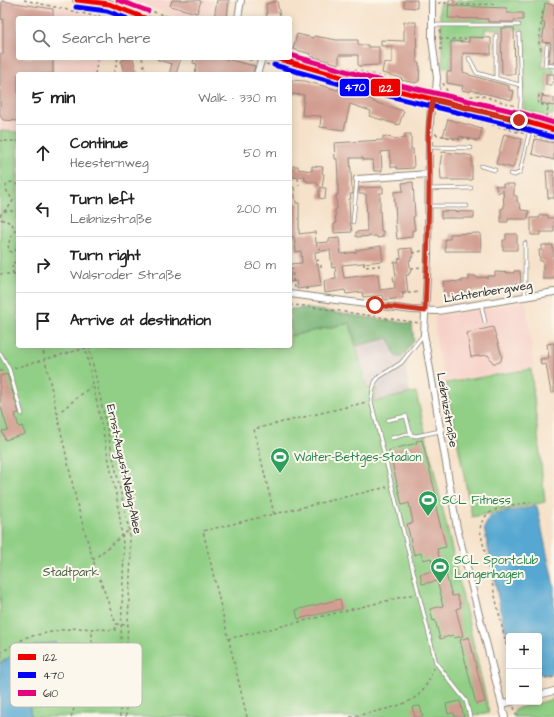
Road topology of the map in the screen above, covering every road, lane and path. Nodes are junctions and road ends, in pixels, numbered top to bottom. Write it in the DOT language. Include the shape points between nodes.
graph roads {
  1 [pos="24,0"];
  2 [pos="78,0"];
  3 [pos="126,0"];
  4 [pos="241,0"];
  5 [pos="436,1"];
  6 [pos="110,2"];
  7 [pos="498,4"];
  8 [pos="437,8"];
  9 [pos="543,8"];
  10 [pos="94,16"];
  11 [pos="141,16"];
  12 [pos="166,16"];
  13 [pos="238,16"];
  14 [pos="432,25"];
  15 [pos="440,25"];
  16 [pos="519,25"];
  17 [pos="520,34"];
  18 [pos="496,35"];
  19 [pos="440,39"];
  20 [pos="466,40"];
  21 [pos="547,46"];
  22 [pos="292,53"];
  23 [pos="441,53"];
  24 [pos="546,56"];
  25 [pos="469,58"];
  26 [pos="98,60"];
  27 [pos="117,60"];
  28 [pos="142,60"];
  29 [pos="262,60"];
  30 [pos="282,60"];
  31 [pos="554,66"];
  32 [pos="95,72"];
  33 [pos="114,72"];
  34 [pos="146,72"];
  35 [pos="258,72"];
  36 [pos="496,78"];
  37 [pos="442,82"];
  38 [pos="520,85"];
  39 [pos="436,90"];
  40 [pos="448,93"];
  41 [pos="544,95"];
  42 [pos="433,100"];
  43 [pos="520,110"];
  44 [pos="546,117"];
  45 [pos="554,119"];
  46 [pos="519,120"];
  47 [pos="532,123"];
  48 [pos="554,130"];
  49 [pos="429,133"];
  50 [pos="0,139"];
  51 [pos="16,141"];
  52 [pos="478,141"];
  53 [pos="429,146"];
  54 [pos="471,148"];
  55 [pos="481,166"];
  56 [pos="495,170"];
  57 [pos="429,174"];
  58 [pos="510,174"];
  59 [pos="298,178"];
  60 [pos="357,178"];
  61 [pos="16,183"];
  62 [pos="298,185"];
  63 [pos="471,188"];
  64 [pos="429,189"];
  65 [pos="429,206"];
  66 [pos="467,206"];
  67 [pos="4,211"];
  68 [pos="16,211"];
  69 [pos="353,222"];
  70 [pos="525,243"];
  71 [pos="323,248"];
  72 [pos="318,249"];
  73 [pos="16,250"];
  74 [pos="428,250"];
  75 [pos="413,253"];
  76 [pos="319,260"];
  77 [pos="316,261"];
  78 [pos="378,261"];
  79 [pos="16,262"];
  80 [pos="364,263"];
  81 [pos="428,266"];
  82 [pos="410,268"];
  83 [pos="292,269"];
  84 [pos="0,274"];
  85 [pos="13,274"];
  86 [pos="426,291"];
  87 [pos="554,292"];
  88 [pos="292,294"];
  89 [pos="402,294"];
  90 [pos="525,297"];
  91 [pos="482,304"];
  92 [pos="292,306"];
  93 [pos="425,311"];
  94 [pos="485,322"];
  95 [pos="424,323"];
  96 [pos="424,334"];
  97 [pos="42,348"];
  98 [pos="82,348"];
  99 [pos="85,348"];
  100 [pos="89,348"];
  101 [pos="0,353"];
  102 [pos="45,359"];
  103 [pos="9,369"];
  104 [pos="0,371"];
  105 [pos="93,384"];
  106 [pos="371,401"];
  107 [pos="22,414"];
  108 [pos="57,414"];
  109 [pos="388,420"];
  110 [pos="440,431"];
  111 [pos="411,435"];
  112 [pos="392,438"];
  113 [pos="391,486"];
  114 [pos="534,502"];
  115 [pos="274,514"];
  116 [pos="129,530"];
  117 [pos="123,535"];
  118 [pos="92,560"];
  119 [pos="418,593"];
  120 [pos="116,624"];
  121 [pos="128,625"];
  122 [pos="121,626"];
  123 [pos="92,629"];
  124 [pos="228,639"];
  125 [pos="16,643"];
  126 [pos="92,643"];
  127 [pos="121,643"];
  128 [pos="127,643"];
  129 [pos="506,644"];
  130 [pos="10,647"];
  131 [pos="0,653"];
  132 [pos="436,663"];
  133 [pos="542,678"];
  134 [pos="554,678"];
  135 [pos="554,691"];
  136 [pos="542,694"];
  137 [pos="506,703"];
  138 [pos="502,704"];
  139 [pos="513,705"];
  140 [pos="75,707"];
  141 [pos="120,707"];
  142 [pos="71,717"];
  143 [pos="120,717"];
  144 [pos="247,717"];
  145 [pos="350,717"];
  146 [pos="470,717"];
  147 [pos="505,717"];
  148 [pos="517,717"];
  1 -- 10 [label="path"];
  2 -- 6 [label="street"];
  3 -- 12 [label="path" via="133,5"];
  4 -- 13 [label="street"];
  5 -- 7 [label="path" via="450,4"];
  5 -- 8 [label="path"];
  5 -- 14 [label="street, Leibnizstraße"];
  6 -- 11 [label="street"];
  9 -- 24 [label="path" via="539,44"];
  14 -- 15 [label="lane"];
  14 -- 39 [label="street, Leibnizstraße"];
  15 -- 16 [label="lane"];
  15 -- 19 [label="path"];
  17 -- 38 [label="lane"];
  18 -- 36 [label="lane"];
  19 -- 20 [label="path"];
  19 -- 23 [label="path"];
  21 -- 24 [label="lane"];
  22 -- 39 [label="path"];
  24 -- 31 [label="lane" via="545,65"];
  25 -- 36 [label="lane" via="477,73"];
  26 -- 32 [label="path"];
  27 -- 33 [label="path"];
  28 -- 34 [label="path"];
  29 -- 35 [label="street"];
  30 -- 42 [label="street"];
  36 -- 38 [label="lane"];
  37 -- 40 [label="path"];
  38 -- 43 [label="lane"];
  39 -- 40 [label="path"];
  39 -- 42 [label="street, Leibnizstraße"];
  40 -- 43 [label="path" via="468,97 480,95 514,104"];
  41 -- 44 [label="path" via="539,94 538,104 548,105"];
  42 -- 46 [label="street"];
  42 -- 49 [label="street, Leibnizstraße"];
  43 -- 44 [label="path"];
  43 -- 46 [label="lane"];
  44 -- 45 [label="path"];
  46 -- 47 [label="street"];
  47 -- 48 [label="street"];
  47 -- 58 [label="lane" via="520,172"];
  49 -- 52 [label="path" via="459,140 460,137"];
  49 -- 53 [label="street, Leibnizstraße"];
  50 -- 51 [label="path"];
  53 -- 54 [label="lane"];
  53 -- 57 [label="street, Leibnizstraße"];
  55 -- 56 [label="lane"];
  57 -- 60 [label="street"];
  57 -- 64 [label="street, Leibnizstraße"];
  59 -- 62 [label="path"];
  60 -- 69 [label="lane"];
  61 -- 67 [label="path" via="8,182 6,186 12,203"];
  63 -- 64 [label="lane"];
  64 -- 65 [label="street, Leibnizstraße"];
  65 -- 66 [label="lane"];
  65 -- 74 [label="street, Leibnizstraße"];
  67 -- 68 [label="path"];
  67 -- 73 [label="path" via="1,219 8,221 15,230 8,248 12,252"];
  70 -- 90 [label="lane"];
  71 -- 72 [label="path"];
  74 -- 75 [label="path"];
  74 -- 81 [label="street, Leibnizstraße"];
  76 -- 77 [label="path"];
  78 -- 80 [label="path" via="379,266 364,267"];
  79 -- 85 [label="path" via="12,263"];
  81 -- 82 [label="path"];
  81 -- 86 [label="street, Leibnizstraße"];
  83 -- 88 [label="path"];
  84 -- 85 [label="path"];
  86 -- 89 [label="path"];
  86 -- 93 [label="street, Leibnizstraße"];
  87 -- 90 [label="street, Lichtenbergweg"];
  88 -- 93 [label="street, Lichtenbergweg"];
  90 -- 91 [label="street, Lichtenbergweg"];
  91 -- 93 [label="street, Lichtenbergweg"];
  91 -- 94 [label="lane"];
  92 -- 95 [label="path"];
  93 -- 95 [label="street, Leibnizstraße"];
  95 -- 96 [label="street, Leibnizstraße"];
  96 -- 106 [label="lane" via="401,362 375,382"];
  96 -- 110 [label="street, Leibnizstraße"];
  97 -- 102 [label="path"];
  98 -- 102 [label="path"];
  99 -- 105 [label="path"];
  100 -- 116 [label="path, Ernst-August-Nebig-Allee"];
  101 -- 103 [label="lane"];
  102 -- 103 [label="path"];
  102 -- 108 [label="path"];
  103 -- 104 [label="path"];
  103 -- 107 [label="lane"];
  105 -- 108 [label="path"];
  105 -- 117 [label="path"];
  106 -- 113 [label="lane"];
  106 -- 115 [label="path" via="254,429"];
  108 -- 118 [label="path" via="70,478"];
  109 -- 111 [label="lane" via="406,416"];
  110 -- 111 [label="lane"];
  110 -- 138 [label="street, Leibnizstraße" via="457,528"];
  111 -- 112 [label="lane"];
  113 -- 115 [label="path"];
  113 -- 119 [label="lane"];
  114 -- 129 [label="path" via="495,509 480,522"];
  115 -- 124 [label="path" via="203,531"];
  116 -- 117 [label="path"];
  116 -- 121 [label="path, Ernst-August-Nebig-Allee" via="131,556"];
  117 -- 118 [label="path"];
  117 -- 122 [label="path"];
  118 -- 120 [label="path"];
  119 -- 124 [label="path"];
  119 -- 132 [label="lane"];
  120 -- 122 [label="path"];
  120 -- 123 [label="path" via="115,630"];
  121 -- 122 [label="path"];
  121 -- 128 [label="path, Ernst-August-Nebig-Allee"];
  122 -- 127 [label="path"];
  123 -- 125 [label="path" via="78,628 27,636"];
  123 -- 126 [label="path"];
  124 -- 144 [label="path"];
  130 -- 131 [label="path"];
  132 -- 145 [label="path" via="426,686 416,697 402,704"];
  132 -- 146 [label="lane" via="466,701"];
  133 -- 134 [label="path"];
  135 -- 136 [label="street"];
  137 -- 138 [label="street"];
  138 -- 147 [label="street, Leibnizstraße"];
  139 -- 148 [label="path"];
  140 -- 142 [label="path"];
  141 -- 143 [label="path"];
}
